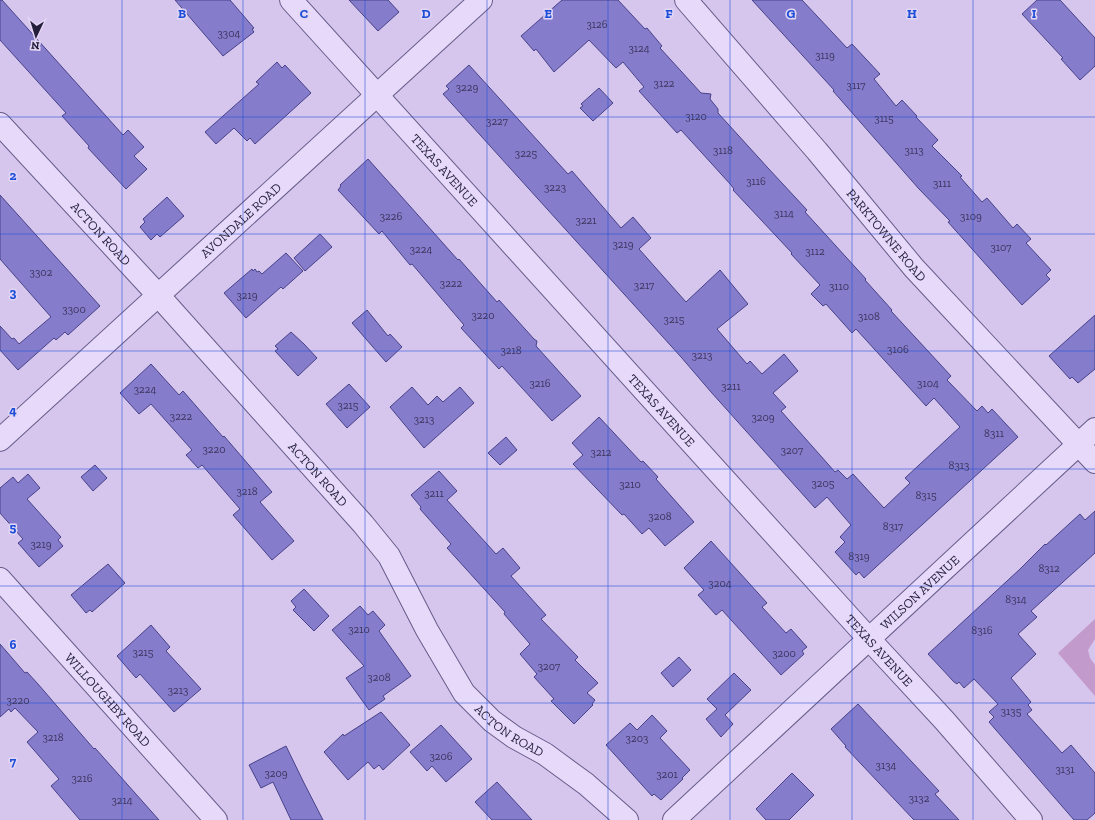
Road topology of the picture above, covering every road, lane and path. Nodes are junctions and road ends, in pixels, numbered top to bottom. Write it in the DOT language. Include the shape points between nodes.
graph roads {
  1 [pos="292,0"];
  2 [pos="481,0"];
  3 [pos="686,0"];
  4 [pos="376,95"];
  5 [pos="0,124"];
  6 [pos="158,296"];
  7 [pos="1095,429"];
  8 [pos="0,440"];
  9 [pos="1079,444"];
  10 [pos="1095,462"];
  11 [pos="0,579"];
  12 [pos="868,639"];
  13 [pos="216,820"];
  14 [pos="627,820"];
  15 [pos="674,820"];
  16 [pos="1031,820"];
  1 -- 4 [label="street, TEXAS AVENUE"];
  2 -- 4 [label="street, AVONDALE ROAD"];
  3 -- 9 [label="street, PARKTOWNE ROAD" via="914,268"];
  4 -- 6 [label="street, AVONDALE ROAD"];
  4 -- 12 [label="street, TEXAS AVENUE"];
  5 -- 6 [label="street, ACTON ROAD"];
  6 -- 8 [label="street, AVONDALE ROAD"];
  6 -- 14 [label="street, ACTON ROAD" via="389,556 427,630 464,693 492,720 586,784"];
  7 -- 9 [label="street, WILSON AVENUE"];
  9 -- 10 [label="street, PARKTOWNE ROAD"];
  9 -- 12 [label="street, WILSON AVENUE"];
  11 -- 13 [label="street, WILLOUGHBY ROAD"];
  12 -- 15 [label="street, WILSON AVENUE"];
  12 -- 16 [label="street, TEXAS AVENUE" via="944,720"];
}
